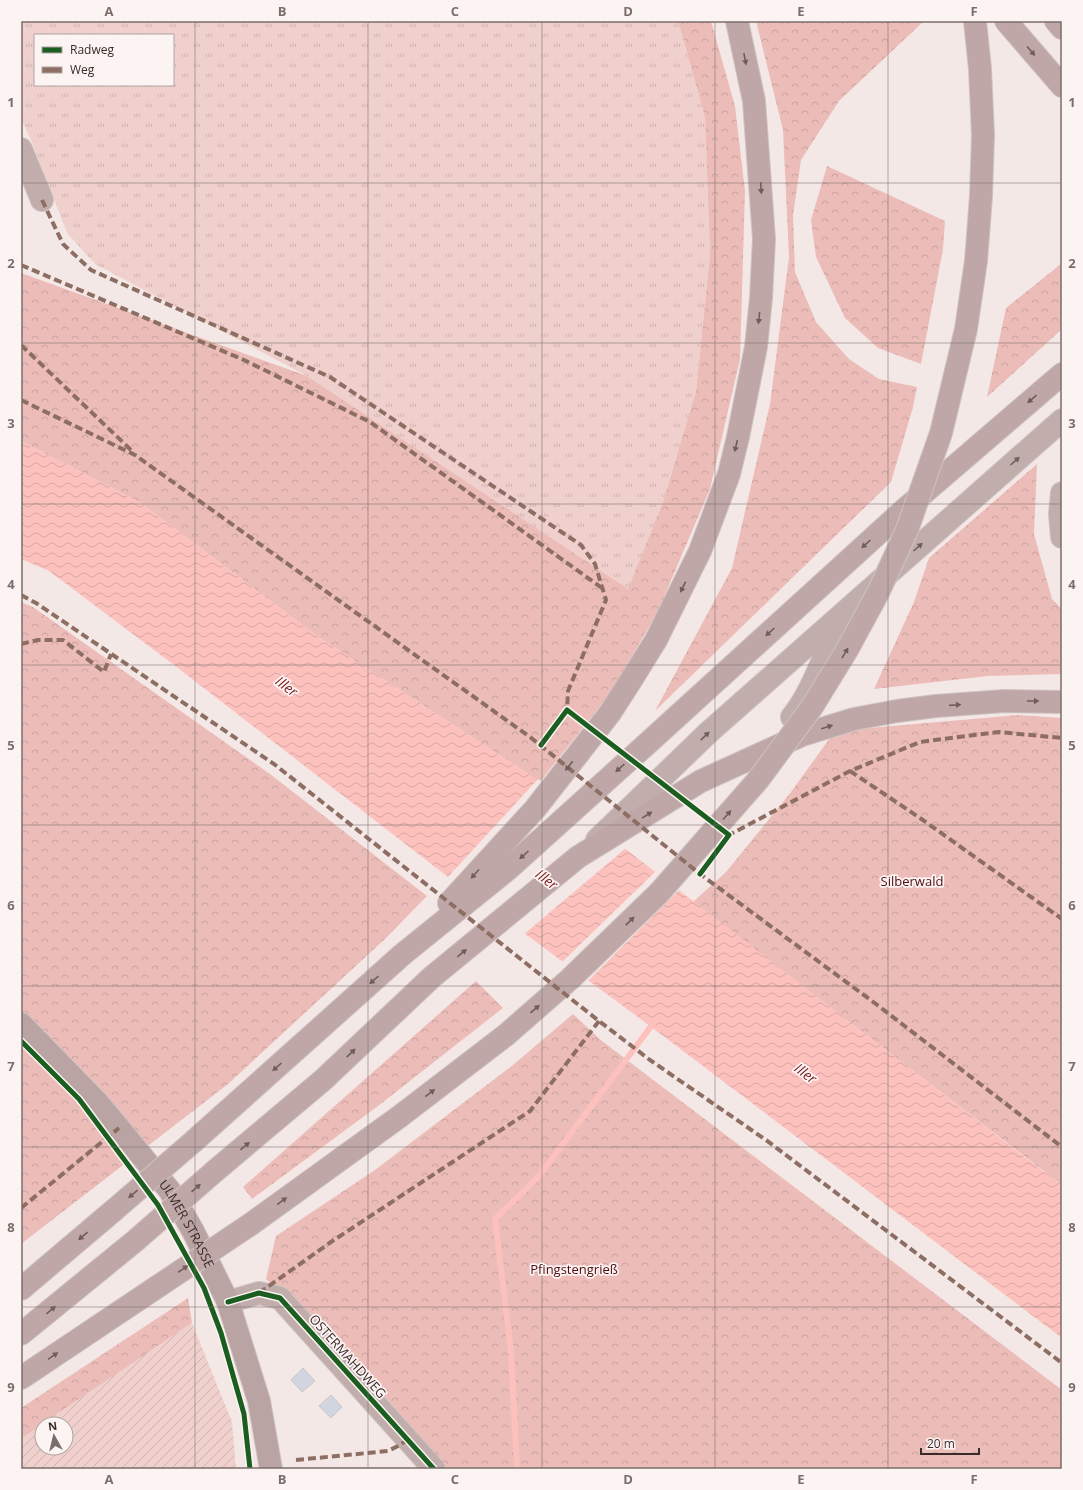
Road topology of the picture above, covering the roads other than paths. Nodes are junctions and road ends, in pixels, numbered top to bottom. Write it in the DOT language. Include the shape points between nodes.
graph roads {
  1 [pos="737,21"];
  2 [pos="975,21"];
  3 [pos="1006,21"];
  4 [pos="1056,21"];
  5 [pos="1062,28"];
  6 [pos="1062,86"];
  7 [pos="21,149"];
  8 [pos="42,200"];
  9 [pos="1062,374"];
  10 [pos="1062,420"];
  11 [pos="1062,493"];
  12 [pos="1062,537"];
  13 [pos="870,590"];
  14 [pos="1062,702"];
  15 [pos="764,752"];
  16 [pos="578,857"];
  17 [pos="403,954"];
  18 [pos="21,1024"];
  19 [pos="21,1289"];
  20 [pos="228,1302"];
  21 [pos="21,1334"];
  22 [pos="21,1378"];
  23 [pos="271,1469"];
  24 [pos="434,1469"];
  1 -- 17 [label="highway, one-way" via="754,101 763,232 761,298 756,347 729,474 700,551 656,640 610,713 535,809"];
  22 -- 2 [label="highway, one-way, bridge" via="251,1224 399,1117 506,1035 570,979 660,893 758,780 812,707 878,593 907,530 940,433 966,329 976,261 983,135"];
  3 -- 6 [label="highway, one-way"];
  4 -- 5 [label="highway"];
  7 -- 8 [label="street"];
  9 -- 17 [label="highway, one-way" via="905,509 507,870"];
  13 -- 10 [label="street, one-way"];
  11 -- 12 [label="street"];
  13 -- 15 [label="street" via="844,621 830,644 814,683 799,709"];
  16 -- 13 [label="street, one-way" via="709,732"];
  15 -- 14 [label="highway, one-way" via="802,735 854,719 897,711 1004,701"];
  16 -- 15 [label="highway, one-way" via="701,781"];
  21 -- 16 [label="highway, one-way, bridge" via="323,1080 432,977"];
  17 -- 19 [label="highway, one-way, bridge" via="194,1141"];
  18 -- 20 [label="main road, ULMER STRASSE" via="98,1103 170,1191"];
  20 -- 23 [label="main road, ULMER STRASSE" via="259,1401"];
  20 -- 24 [label="street, OSTERMAHDWEG" via="259,1293 280,1298"];
}
